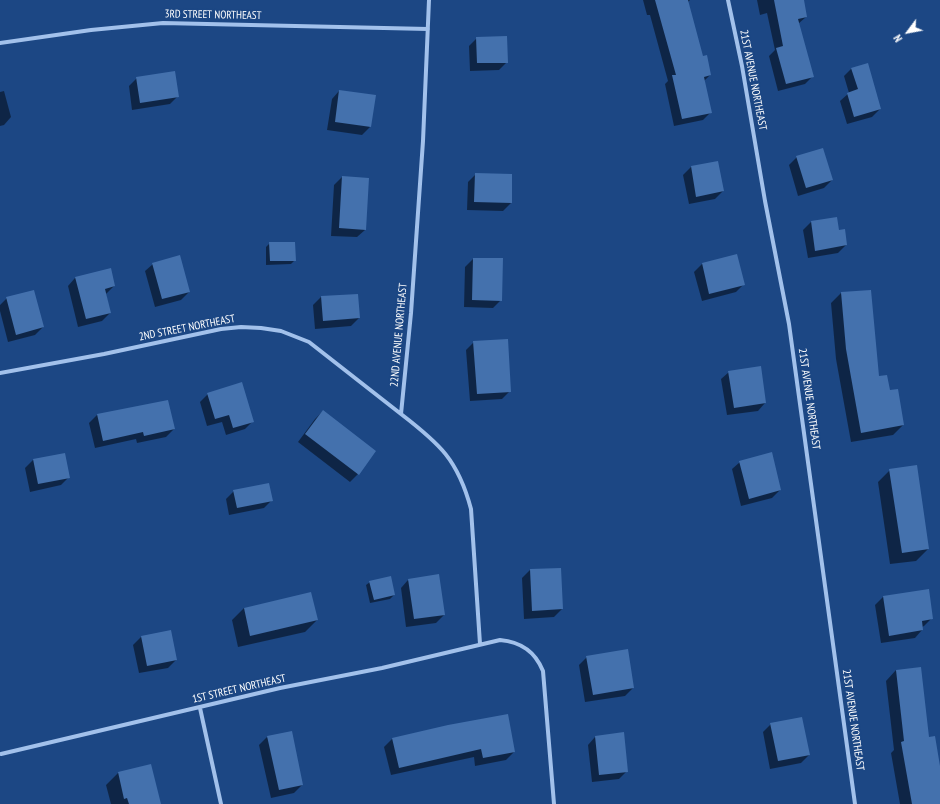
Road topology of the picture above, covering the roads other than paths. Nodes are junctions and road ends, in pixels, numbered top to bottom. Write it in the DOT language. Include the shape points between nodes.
graph roads {
  1 [pos="429,0"];
  2 [pos="728,0"];
  3 [pos="428,29"];
  4 [pos="0,43"];
  5 [pos="0,373"];
  6 [pos="401,414"];
  7 [pos="480,644"];
  8 [pos="200,708"];
  9 [pos="1,754"];
  10 [pos="221,804"];
  11 [pos="554,804"];
  12 [pos="855,804"];
  1 -- 3 [label="street, 22ND AVENUE NORTHEAST"];
  2 -- 12 [label="street, 21ST AVENUE NORTHEAST" via="789,324"];
  3 -- 4 [label="street, 3RD STREET NORTHEAST" via="163,23"];
  3 -- 6 [label="street, 22ND AVENUE NORTHEAST" via="411,313"];
  5 -- 6 [label="street, 2ND STREET NORTHEAST" via="222,329 261,328 281,331 309,342"];
  6 -- 7 [label="street" via="443,449 466,490 471,509"];
  7 -- 8 [label="street, 1ST STREET NORTHEAST"];
  7 -- 11 [label="street, 1ST STREET NORTHEAST" via="500,640 512,641 527,648 540,662 543,671"];
  8 -- 9 [label="street, 1ST STREET NORTHEAST"];
  8 -- 10 [label="street"];
}
